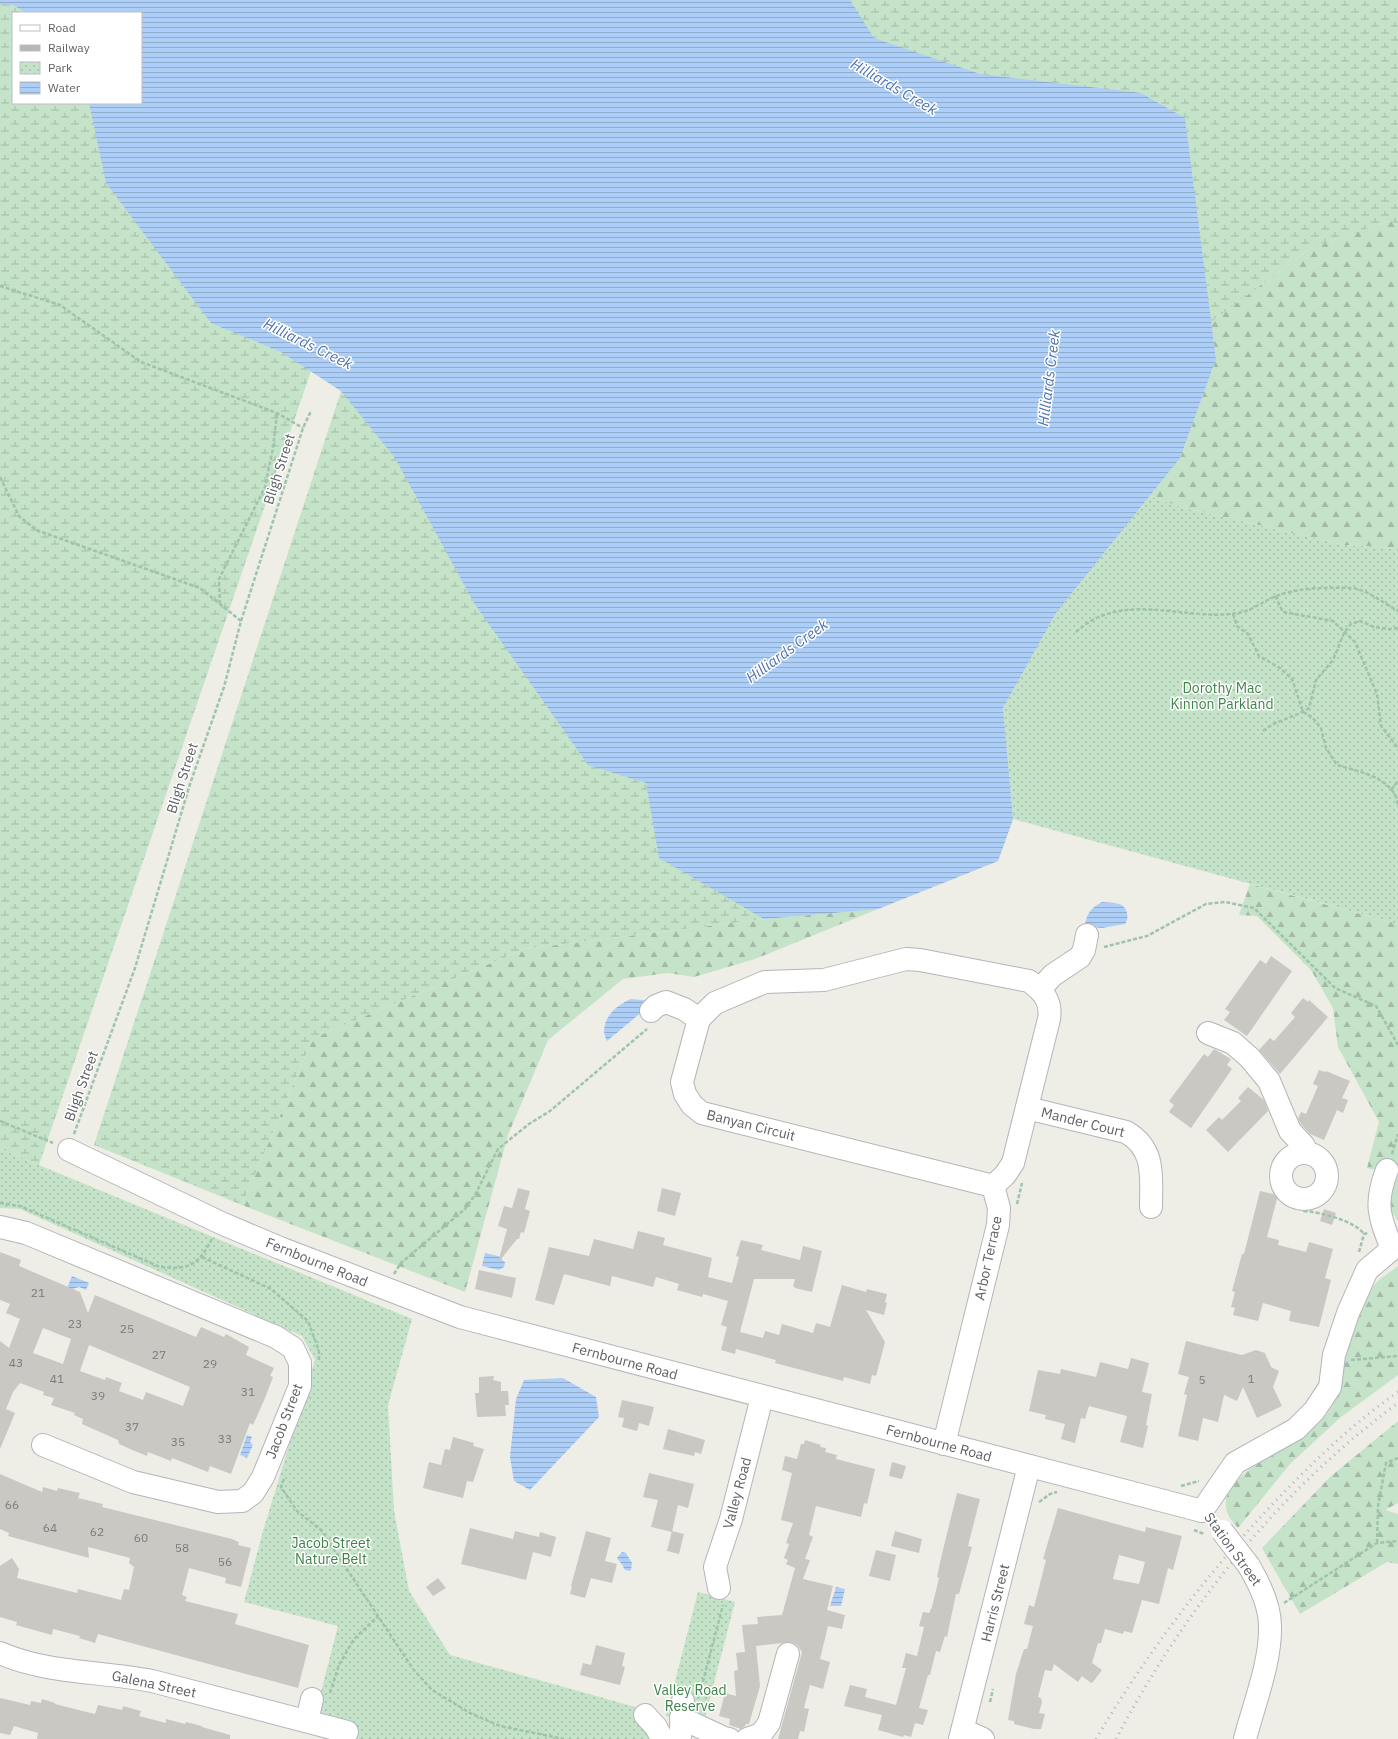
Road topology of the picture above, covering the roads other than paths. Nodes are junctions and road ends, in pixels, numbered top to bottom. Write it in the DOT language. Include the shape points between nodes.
graph roads {
  1 [pos="1086,935"];
  2 [pos="1040,989"];
  3 [pos="651,1011"];
  4 [pos="699,1019"];
  5 [pos="1208,1033"];
  6 [pos="1027,1108"];
  7 [pos="69,1150"];
  8 [pos="1303,1152"];
  9 [pos="1387,1170"];
  10 [pos="993,1186"];
  11 [pos="1151,1207"];
  12 [pos="0,1227"];
  13 [pos="1395,1248"];
  14 [pos="762,1398"];
  15 [pos="944,1444"];
  16 [pos="43,1446"];
  17 [pos="1029,1466"];
  18 [pos="1197,1520"];
  19 [pos="719,1588"];
  20 [pos="0,1653"];
  21 [pos="788,1654"];
  22 [pos="321,1697"];
  23 [pos="645,1715"];
  24 [pos="681,1719"];
  25 [pos="307,1721"];
  26 [pos="347,1732"];
  27 [pos="961,1734"];
  28 [pos="662,1739"];
  29 [pos="729,1739"];
  30 [pos="747,1739"];
  31 [pos="983,1739"];
  32 [pos="1245,1739"];
  1 -- 2 [label="street" via="1084,950 1080,957 1053,975"];
  2 -- 4 [label="street, Banyan Circuit" via="1029,981 906,959 824,980 765,982 715,1003"];
  2 -- 6 [label="street" via="1046,997 1050,1013"];
  3 -- 4 [label="street" via="666,1002"];
  4 -- 10 [label="street, Banyan Circuit" via="682,1082 685,1094 692,1105 702,1113"];
  5 -- 8 [label="street" via="1233,1043 1269,1081 1290,1131 1304,1146"];
  6 -- 10 [label="street" via="1013,1163"];
  6 -- 11 [label="street, Mander Court" via="1126,1132 1137,1138 1146,1151 1151,1169"];
  7 -- 14 [label="street, Fernbourne Road" via="221,1223 460,1317"];
  8 -- 8 [label="street" via="1318,1157 1327,1170 1328,1177 1326,1184 1316,1196 1302,1199 1289,1193 1277,1177 1288,1159"];
  9 -- 13 [label="street, Station Street" via="1380,1188 1379,1215 1374,1231"];
  10 -- 15 [label="street, Arbor Terrace" via="999,1208 998,1225"];
  12 -- 16 [label="street, Jacob Street" via="26,1233 276,1337 293,1348 300,1362 300,1386 262,1477 253,1493 242,1501 218,1502 133,1482"];
  13 -- 18 [label="street, Station Street" via="1368,1270 1348,1313 1332,1361 1330,1387 1314,1411 1296,1429 1235,1463"];
  14 -- 15 [label="street, Fernbourne Road"];
  14 -- 19 [label="street, Valley Road" via="731,1519 715,1567"];
  15 -- 17 [label="street, Fernbourne Road"];
  17 -- 18 [label="street, Fernbourne Road"];
  17 -- 27 [label="street, Harris Street"];
  18 -- 32 [label="street, Station Street, bridge" via="1249,1566 1262,1588 1271,1624 1268,1651"];
  20 -- 25 [label="street, Galena Street" via="49,1669 152,1681"];
  21 -- 30 [label="street" via="769,1723 761,1734"];
  22 -- 25 [label="street"];
  23 -- 28 [label="street" via="656,1727"];
  24 -- 29 [label="street"];
  25 -- 26 [label="street, Galena Street"];
  27 -- 31 [label="street"];
}
